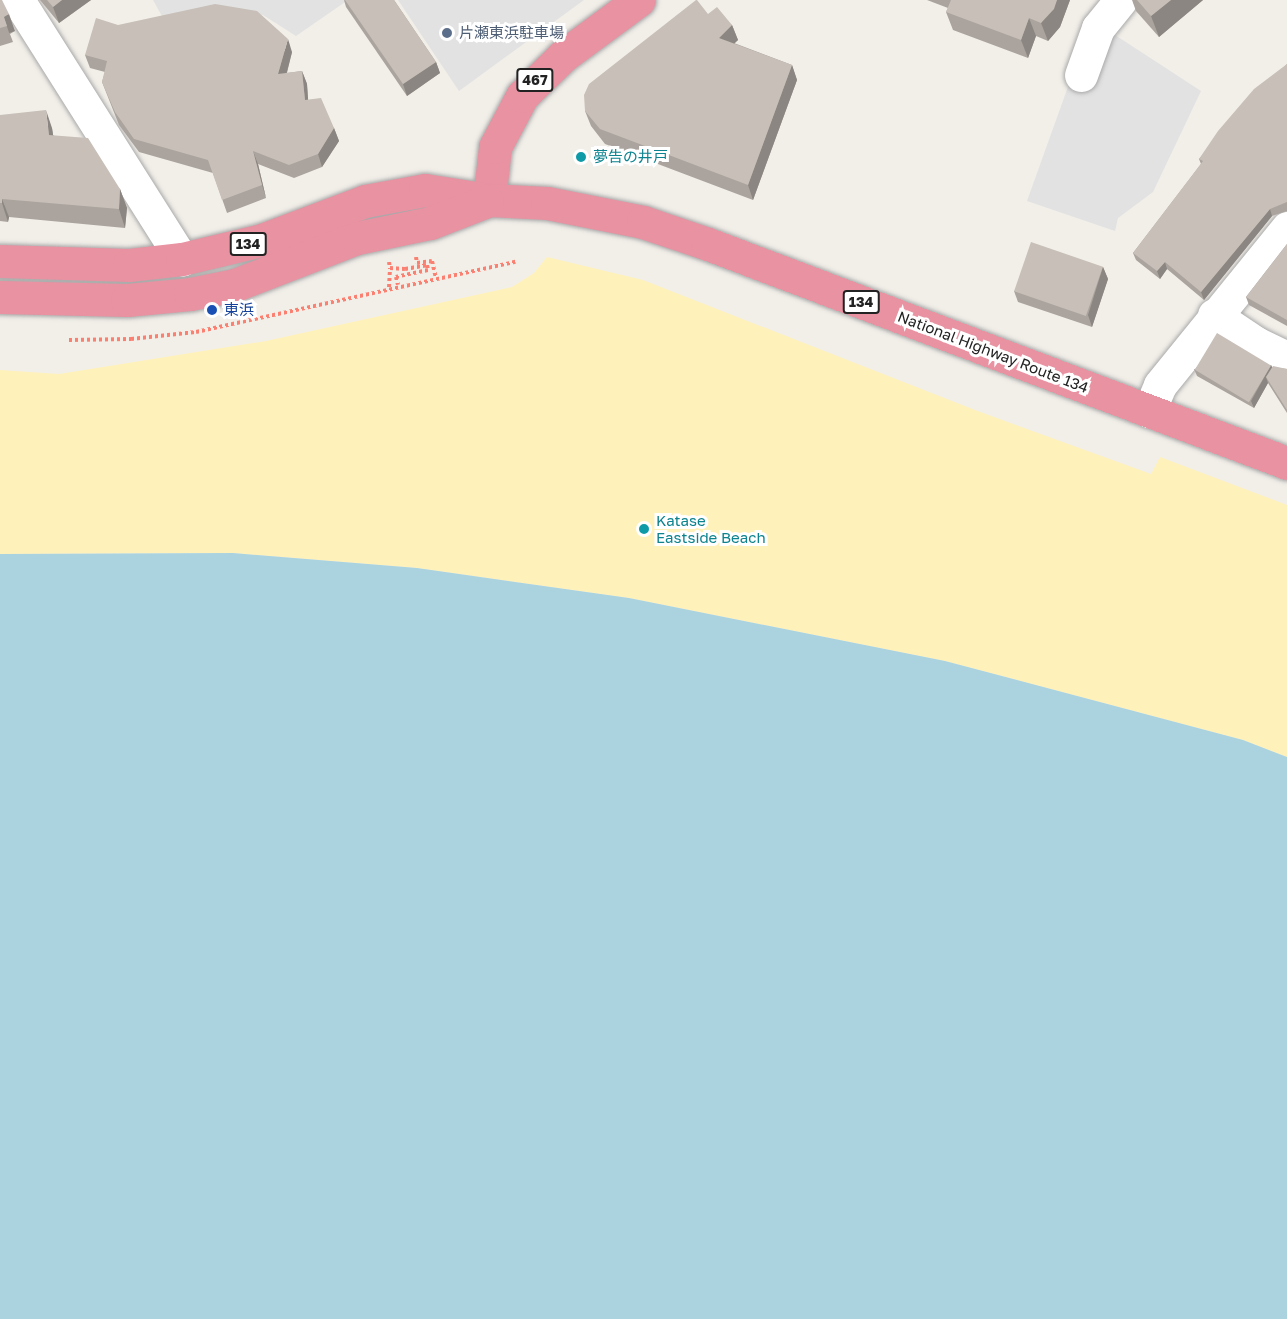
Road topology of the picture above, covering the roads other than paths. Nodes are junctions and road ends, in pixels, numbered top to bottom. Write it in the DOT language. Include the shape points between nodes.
graph roads {
  1 [pos="18,0"];
  2 [pos="639,0"];
  3 [pos="1121,0"];
  4 [pos="1081,75"];
  5 [pos="489,200"];
  6 [pos="1287,228"];
  7 [pos="182,259"];
  8 [pos="0,261"];
  9 [pos="0,297"];
  10 [pos="1214,315"];
  11 [pos="1287,358"];
  12 [pos="1149,411"];
  13 [pos="1287,463"];
  1 -- 7 [label="street"];
  2 -- 5 [label="highway, 467" via="563,56 522,96 495,147"];
  3 -- 4 [label="street" via="1098,28"];
  5 -- 7 [label="highway, National Highway Route 134 / 134" via="425,190 365,201 262,240"];
  5 -- 9 [label="highway, National Highway Route 134 / 134" via="430,223 357,238 235,285 190,294 127,300"];
  5 -- 12 [label="highway, National Highway Route 134 / 134" via="547,203 643,222"];
  6 -- 10 [label="street"];
  7 -- 8 [label="highway, National Highway Route 134 / 134" via="129,265"];
  10 -- 11 [label="street"];
  10 -- 12 [label="street" via="1160,385"];
  12 -- 13 [label="highway, National Highway Route 134 / 134"];
}
